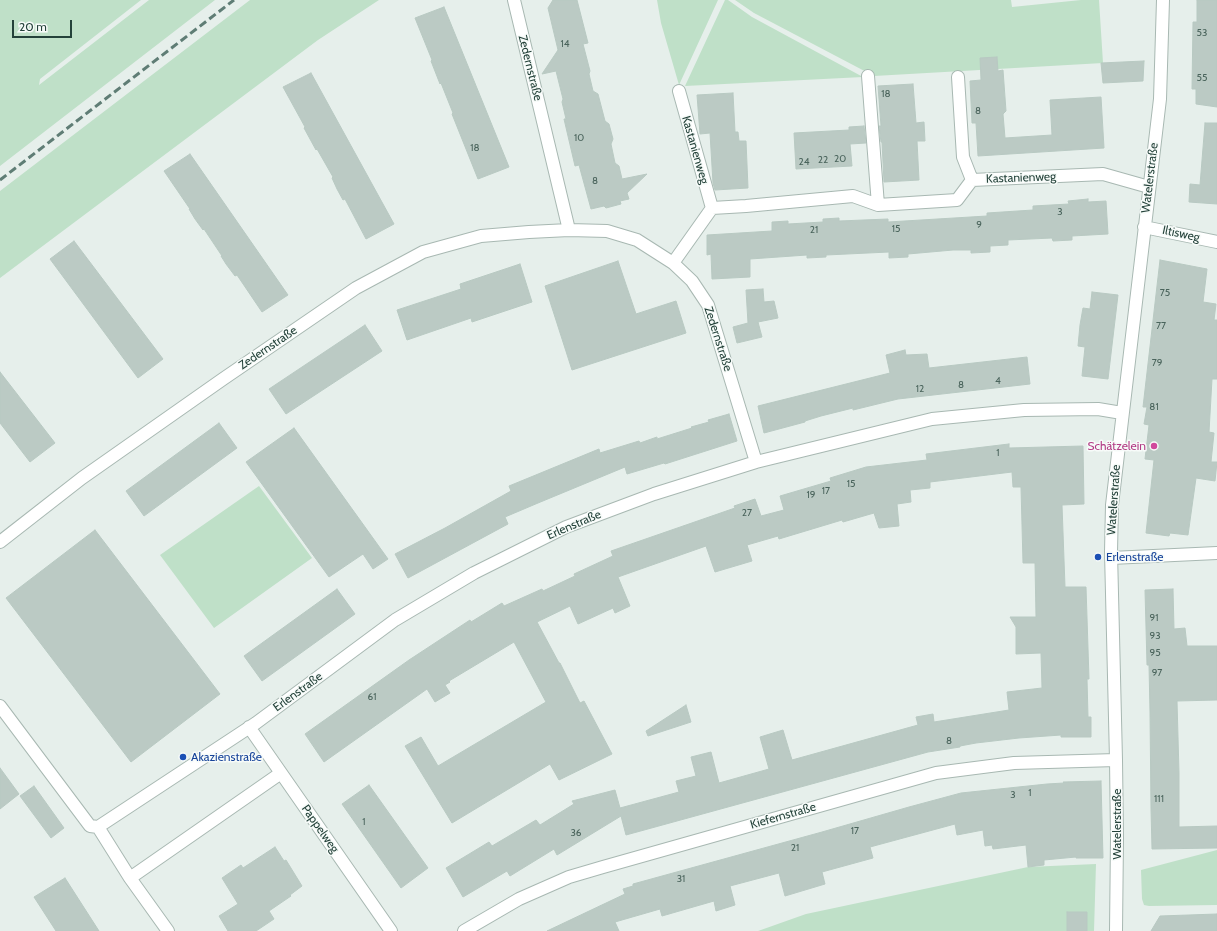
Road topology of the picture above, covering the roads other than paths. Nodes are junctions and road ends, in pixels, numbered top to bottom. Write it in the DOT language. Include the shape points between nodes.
graph roads {
  1 [pos="514,0"];
  2 [pos="1163,0"];
  3 [pos="868,76"];
  4 [pos="958,77"];
  5 [pos="679,91"];
  6 [pos="972,180"];
  7 [pos="1149,187"];
  8 [pos="878,205"];
  9 [pos="712,208"];
  10 [pos="1144,226"];
  11 [pos="569,230"];
  12 [pos="1217,242"];
  13 [pos="674,263"];
  14 [pos="1122,413"];
  15 [pos="756,462"];
  16 [pos="0,542"];
  17 [pos="1217,553"];
  18 [pos="1111,558"];
  19 [pos="0,706"];
  20 [pos="249,727"];
  21 [pos="1116,760"];
  22 [pos="281,773"];
  23 [pos="98,827"];
  24 [pos="130,878"];
  25 [pos="168,931"];
  26 [pos="391,931"];
  27 [pos="464,931"];
  28 [pos="1116,931"];
  1 -- 11 [label="street, Zedernstraße"];
  2 -- 7 [label="street, Watelerstraße" via="1160,100"];
  3 -- 8 [label="street"];
  4 -- 6 [label="street" via="963,157"];
  5 -- 9 [label="street, Kastanienweg"];
  6 -- 7 [label="street, Kastanienweg" via="1103,174"];
  6 -- 8 [label="street, Kastanienweg" via="958,200"];
  7 -- 10 [label="street, Watelerstraße"];
  8 -- 9 [label="street, Kastanienweg" via="853,196"];
  9 -- 13 [label="street"];
  10 -- 12 [label="street, Iltisweg"];
  10 -- 14 [label="street, Watelerstraße"];
  11 -- 13 [label="street, Zedernstraße" via="607,231 637,240"];
  11 -- 16 [label="street, Zedernstraße" via="481,236 423,252 356,288 82,478"];
  13 -- 15 [label="street, Zedernstraße" via="692,280 708,306"];
  14 -- 15 [label="street, Erlenstraße" via="1098,409 1024,410 932,419"];
  14 -- 18 [label="street, Watelerstraße" via="1112,505"];
  15 -- 20 [label="street, Erlenstraße" via="654,494 566,527 474,573 395,620"];
  17 -- 18 [label="street"];
  18 -- 21 [label="street, Watelerstraße"];
  19 -- 23 [label="street" via="90,826"];
  20 -- 22 [label="street, Pappelweg"];
  20 -- 23 [label="street, Erlenstraße"];
  21 -- 27 [label="street, Kiefernstraße" via="1014,763 936,773 569,877 519,899"];
  21 -- 28 [label="street, Watelerstraße"];
  22 -- 24 [label="street"];
  22 -- 26 [label="street, Pappelweg"];
  23 -- 24 [label="street"];
  24 -- 25 [label="street"];
}
